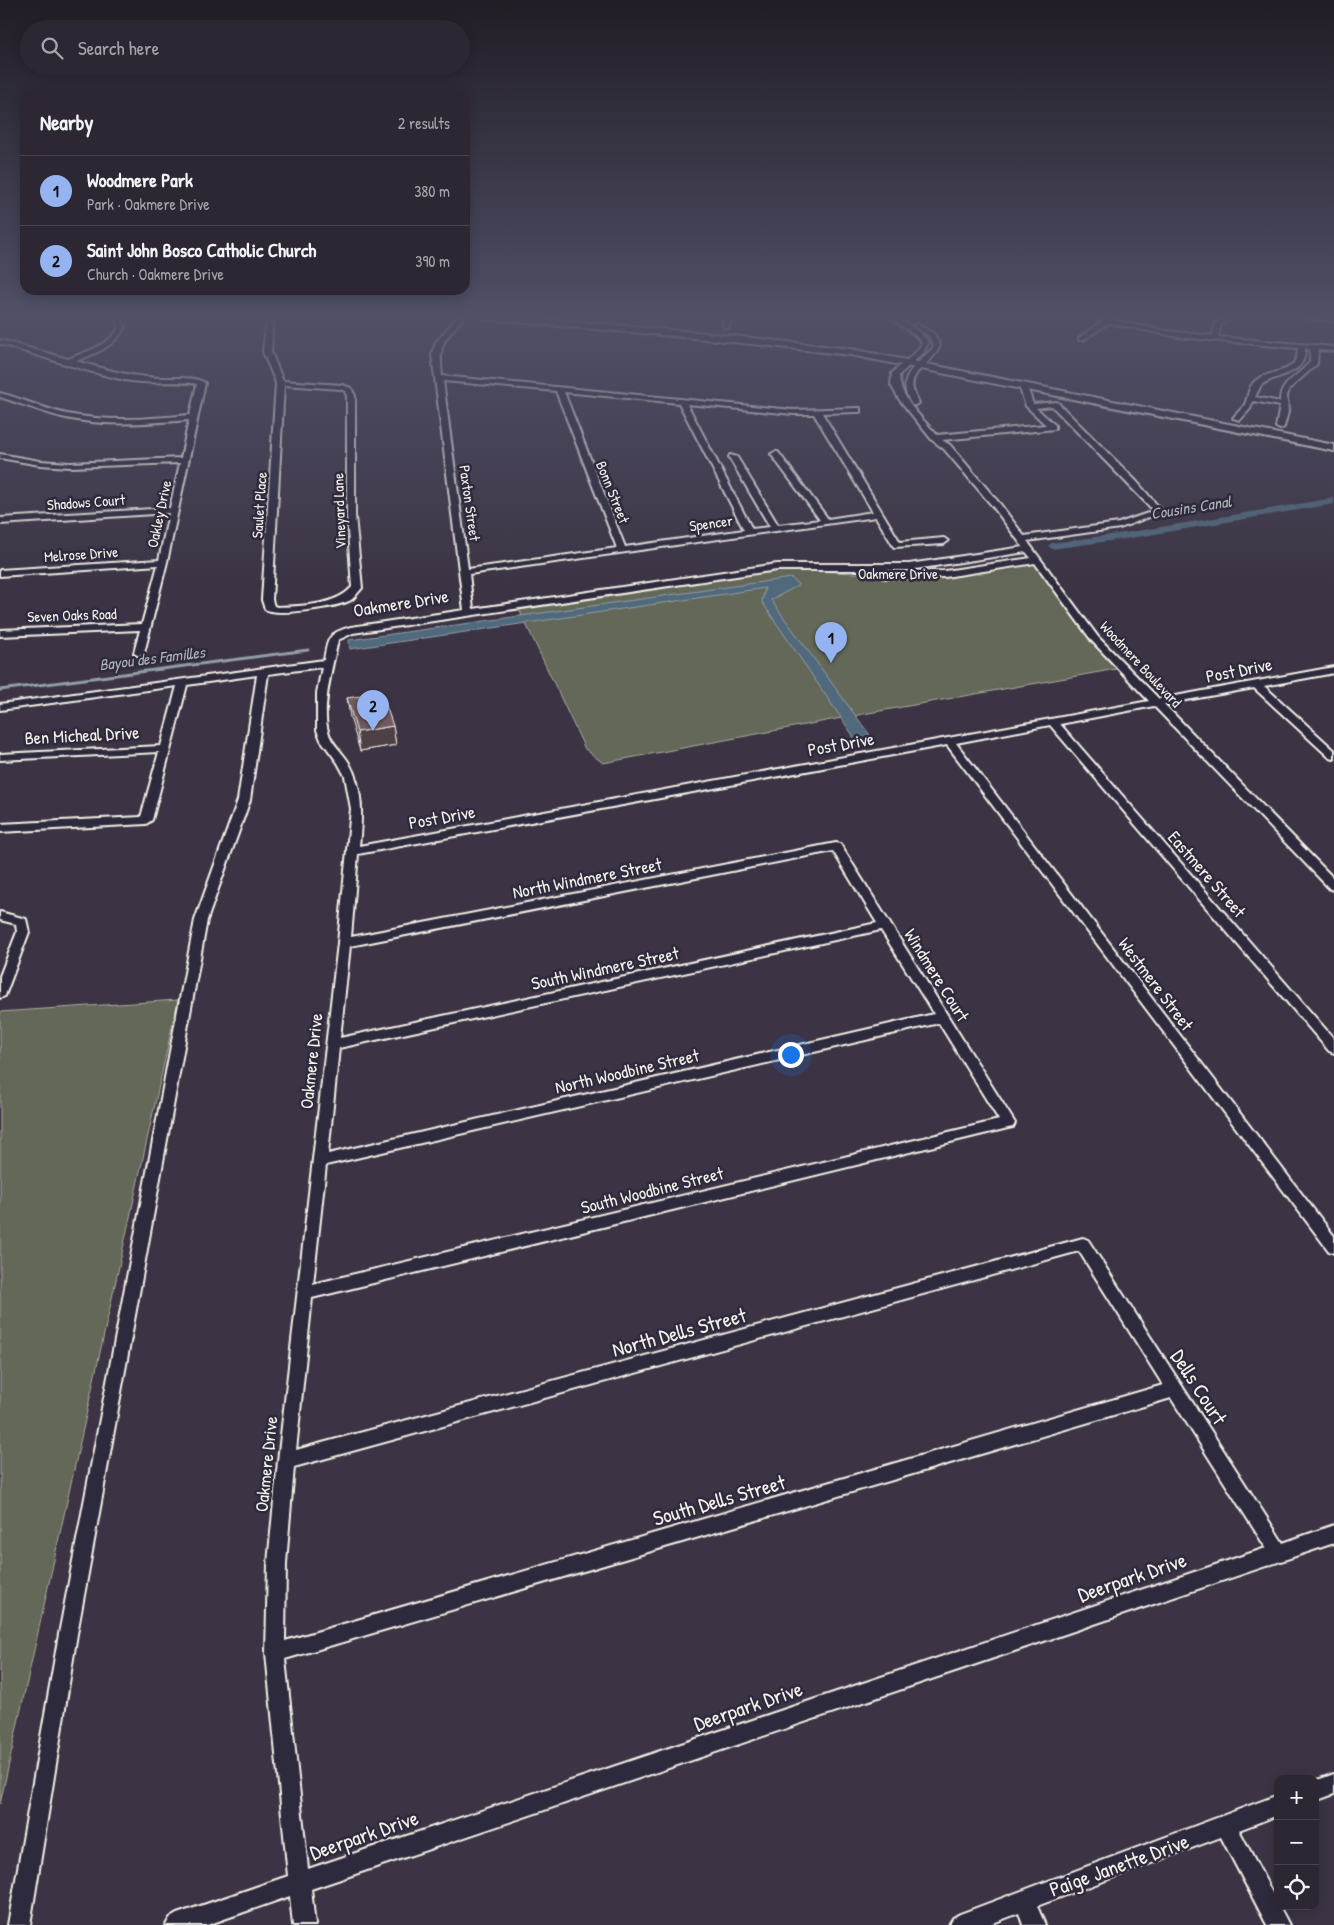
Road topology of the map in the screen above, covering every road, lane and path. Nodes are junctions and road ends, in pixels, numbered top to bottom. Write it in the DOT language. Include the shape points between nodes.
graph roads {
  1 [pos="1284,405"];
  2 [pos="35,406"];
  3 [pos="196,406"];
  4 [pos="278,406"];
  5 [pos="351,406"];
  6 [pos="443,406"];
  7 [pos="566,406"];
  8 [pos="684,406"];
  9 [pos="731,406"];
  10 [pos="911,406"];
  11 [pos="917,406"];
  12 [pos="1030,406"];
  13 [pos="1056,406"];
  14 [pos="1123,406"];
  15 [pos="1154,406"];
  16 [pos="1174,406"];
  17 [pos="1248,406"];
  18 [pos="857,410"];
  19 [pos="1196,410"];
  20 [pos="817,412"];
  21 [pos="194,417"];
  22 [pos="1237,418"];
  23 [pos="1280,427"];
  24 [pos="1334,438"];
  25 [pos="945,442"];
  26 [pos="1334,448"];
  27 [pos="775,454"];
  28 [pos="0,456"];
  29 [pos="733,457"];
  30 [pos="185,460"];
  31 [pos="174,510"];
  32 [pos="878,514"];
  33 [pos="0,521"];
  34 [pos="825,521"];
  35 [pos="775,528"];
  36 [pos="749,532"];
  37 [pos="1021,539"];
  38 [pos="944,541"];
  39 [pos="1029,549"];
  40 [pos="622,550"];
  41 [pos="1038,560"];
  42 [pos="950,561"];
  43 [pos="163,562"];
  44 [pos="756,571"];
  45 [pos="465,572"];
  46 [pos="952,572"];
  47 [pos="0,573"];
  48 [pos="348,598"];
  49 [pos="469,613"];
  50 [pos="145,628"];
  51 [pos="0,633"];
  52 [pos="139,653"];
  53 [pos="327,663"];
  54 [pos="1334,670"];
  55 [pos="263,672"];
  56 [pos="183,682"];
  57 [pos="1256,684"];
  58 [pos="1156,703"];
  59 [pos="0,707"];
  60 [pos="1053,722"];
  61 [pos="950,742"];
  62 [pos="165,748"];
  63 [pos="1334,756"];
  64 [pos="0,757"];
  65 [pos="0,828"];
  66 [pos="836,847"];
  67 [pos="353,851"];
  68 [pos="1334,886"];
  69 [pos="0,916"];
  70 [pos="885,925"];
  71 [pos="344,943"];
  72 [pos="5,965"];
  73 [pos="0,993"];
  74 [pos="943,1017"];
  75 [pos="333,1044"];
  76 [pos="1334,1048"];
  77 [pos="1008,1123"];
  78 [pos="320,1161"];
  79 [pos="1083,1244"];
  80 [pos="1334,1247"];
  81 [pos="305,1293"];
  82 [pos="1175,1389"];
  83 [pos="286,1461"];
  84 [pos="1334,1534"];
  85 [pos="1279,1553"];
  86 [pos="275,1654"];
  87 [pos="1334,1784"];
  88 [pos="1319,1790"];
  89 [pos="1274,1807"];
  90 [pos="1226,1825"];
  91 [pos="300,1882"];
  92 [pos="1024,1901"];
  93 [pos="19,1925"];
  94 [pos="178,1925"];
  95 [pos="304,1925"];
  96 [pos="960,1925"];
  97 [pos="1034,1925"];
  98 [pos="1278,1925"];
  1 -- 23 [label="street"];
  2 -- 21 [label="street" via="67,416 103,421"];
  3 -- 21 [label="street, Oakley Drive"];
  4 -- 48 [label="street, Saulet Place" via="266,600 270,608 278,610"];
  5 -- 48 [label="street, Vineyard Lane" via="351,516 356,588"];
  6 -- 45 [label="street, Paxton Street"];
  7 -- 40 [label="street, Bonn Street"];
  8 -- 36 [label="street"];
  9 -- 20 [label="street"];
  10 -- 25 [label="street" via="935,438"];
  11 -- 25 [label="street, Woodmere Boulevard"];
  12 -- 25 [label="street" via="1052,427"];
  13 -- 37 [label="street" via="1159,512 1120,525"];
  14 -- 26 [label="main road"];
  15 -- 19 [label="main road"];
  16 -- 19 [label="main road"];
  17 -- 22 [label="street"];
  18 -- 20 [label="street"];
  19 -- 22 [label="main road"];
  20 -- 32 [label="street"];
  21 -- 30 [label="street, Oakley Drive"];
  22 -- 23 [label="main road"];
  23 -- 24 [label="main road"];
  25 -- 37 [label="street, Woodmere Boulevard"];
  27 -- 34 [label="street"];
  28 -- 30 [label="street" via="70,466"];
  29 -- 35 [label="street"];
  30 -- 31 [label="street, Oakley Drive"];
  31 -- 33 [label="street, Shadows Court"];
  31 -- 43 [label="street, Oakley Drive"];
  32 -- 34 [label="street, Spencer"];
  32 -- 38 [label="street" via="897,545"];
  34 -- 35 [label="street, Spencer"];
  35 -- 36 [label="street, Spencer"];
  36 -- 40 [label="street, Spencer"];
  37 -- 39 [label="street, Woodmere Boulevard"];
  39 -- 41 [label="street, Woodmere Boulevard"];
  39 -- 42 [label="street, Oakmere Drive"];
  40 -- 45 [label="street, Spencer"];
  41 -- 46 [label="street, Oakmere Drive"];
  41 -- 58 [label="street, Woodmere Boulevard" via="1095,639"];
  42 -- 44 [label="street, Oakmere Drive" via="890,568 788,567"];
  42 -- 46 [label="street" via="960,565"];
  43 -- 47 [label="street, Melrose Drive"];
  43 -- 50 [label="street, Oakley Drive"];
  44 -- 46 [label="street, Oakmere Drive" via="909,576"];
  44 -- 49 [label="street, Oakmere Drive"];
  45 -- 49 [label="street, Paxton Street"];
  49 -- 53 [label="street, Oakmere Drive" via="342,632 333,639"];
  50 -- 51 [label="street, Seven Oaks Road"];
  50 -- 52 [label="street, Oakley Drive"];
  53 -- 55 [label="street"];
  53 -- 67 [label="street, Oakmere Drive" via="322,693 322,730 343,762 354,789 357,809"];
  54 -- 57 [label="street, Post Drive"];
  55 -- 56 [label="street"];
  55 -- 93 [label="street" via="244,800 201,920 70,1625"];
  56 -- 59 [label="street"];
  56 -- 62 [label="street"];
  57 -- 58 [label="street, Post Drive"];
  57 -- 63 [label="street"];
  58 -- 60 [label="street, Post Drive"];
  58 -- 68 [label="street, Woodmere Boulevard"];
  60 -- 61 [label="street, Post Drive"];
  60 -- 76 [label="street, Eastmere Street"];
  61 -- 67 [label="street, Post Drive"];
  61 -- 80 [label="street, Westmere Street"];
  62 -- 64 [label="street, Ben Micheal Drive"];
  62 -- 65 [label="street" via="146,820"];
  66 -- 70 [label="street, Windmere Court"];
  66 -- 71 [label="street, North Windmere Street"];
  67 -- 71 [label="street, Oakmere Drive"];
  69 -- 72 [label="street" via="22,922 23,932"];
  70 -- 74 [label="street, Windmere Court"];
  70 -- 75 [label="street, South Windmere Street"];
  71 -- 75 [label="street, Oakmere Drive"];
  72 -- 73 [label="street"];
  74 -- 77 [label="street, Windmere Court"];
  74 -- 78 [label="street, North Woodbine Street"];
  75 -- 78 [label="street, Oakmere Drive"];
  77 -- 81 [label="street, South Woodbine Street"];
  78 -- 81 [label="street, Oakmere Drive"];
  79 -- 82 [label="street, Dells Court"];
  79 -- 83 [label="street, North Dells Street"];
  81 -- 83 [label="street, Oakmere Drive"];
  82 -- 85 [label="street, Dells Court"];
  82 -- 86 [label="street, South Dells Street"];
  83 -- 86 [label="street, Oakmere Drive" via="276,1563"];
  84 -- 85 [label="street, Deerpark Drive"];
  85 -- 91 [label="street, Deerpark Drive"];
  86 -- 91 [label="street, Oakmere Drive"];
  87 -- 88 [label="street"];
  89 -- 90 [label="street, Paige Janette Drive"];
  90 -- 92 [label="street, Paige Janette Drive"];
  90 -- 98 [label="street"];
  91 -- 94 [label="street, Deerpark Drive"];
  91 -- 95 [label="street, Oakmere Drive"];
  92 -- 96 [label="street, Paige Janette Drive"];
  92 -- 97 [label="street"];
}
